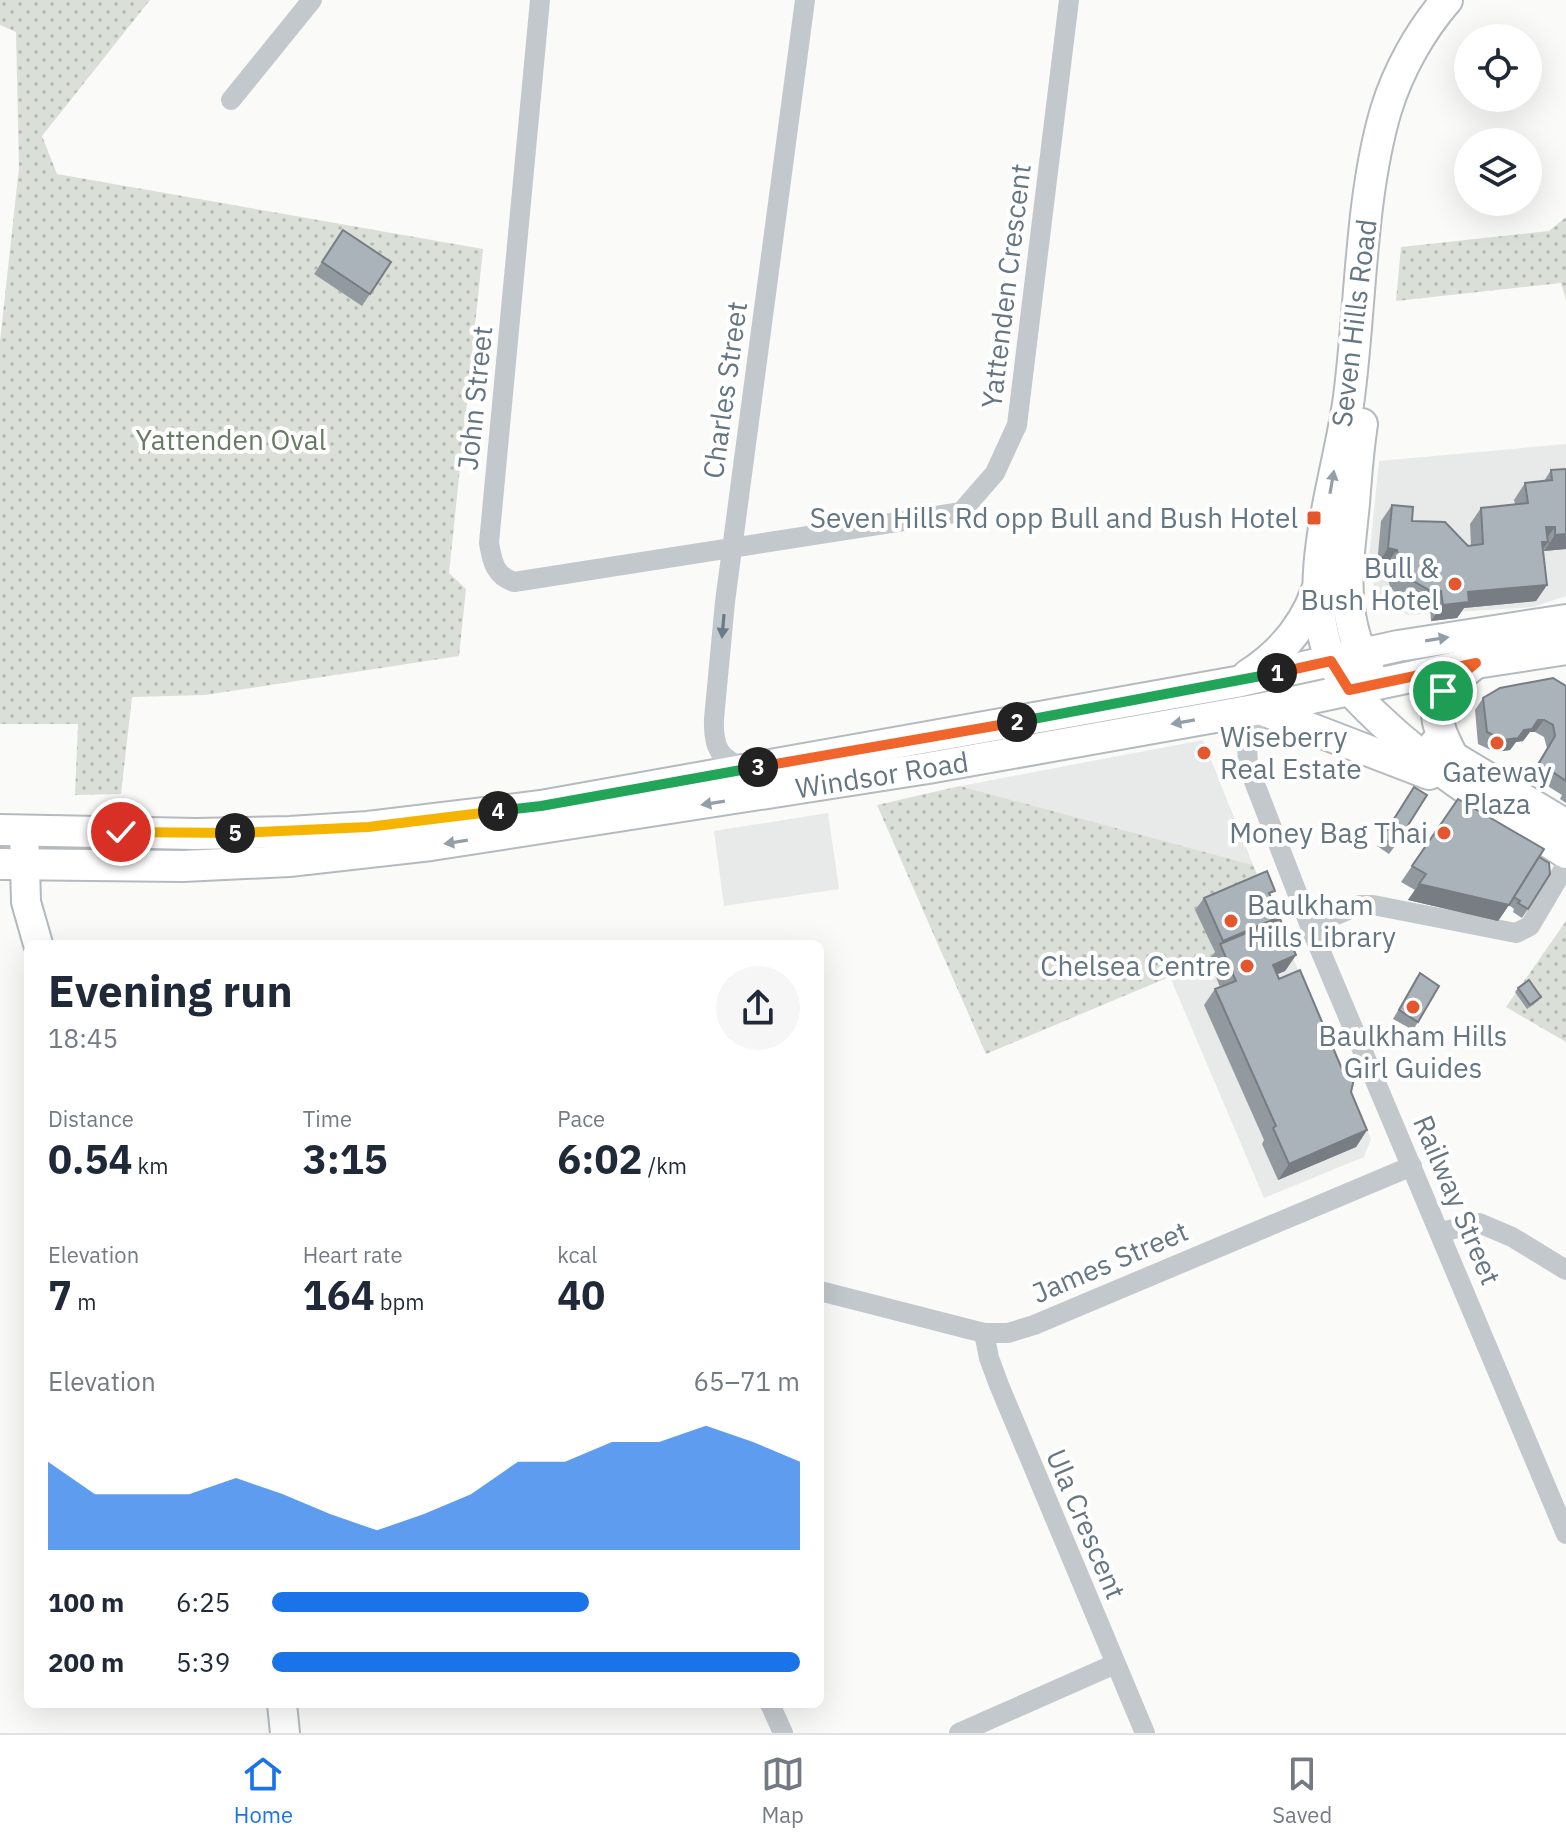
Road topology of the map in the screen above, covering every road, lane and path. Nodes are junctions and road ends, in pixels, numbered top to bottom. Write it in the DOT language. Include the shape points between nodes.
graph roads {
  1 [pos="312,0"];
  2 [pos="540,0"];
  3 [pos="805,0"];
  4 [pos="1069,0"];
  5 [pos="1447,0"];
  6 [pos="1471,0"];
  7 [pos="231,100"];
  8 [pos="727,550"];
  9 [pos="1319,587"];
  10 [pos="1566,620"];
  11 [pos="1566,649"];
  12 [pos="1346,657"];
  13 [pos="1476,663"];
  14 [pos="1236,682"];
  15 [pos="1363,687"];
  16 [pos="1260,709"];
  17 [pos="1453,757"];
  18 [pos="748,769"];
  19 [pos="1461,787"];
  20 [pos="1566,825"];
  21 [pos="12,830"];
  22 [pos="1566,853"];
  23 [pos="12,864"];
  24 [pos="1566,865"];
  25 [pos="1310,926"];
  26 [pos="37,940"];
  27 [pos="1412,1166"];
  28 [pos="1441,1232"];
  29 [pos="1566,1270"];
  30 [pos="824,1292"];
  31 [pos="984,1333"];
  32 [pos="1566,1534"];
  33 [pos="1115,1664"];
  34 [pos="282,1708"];
  35 [pos="772,1708"];
  36 [pos="285,1733"];
  37 [pos="783,1733"];
  38 [pos="959,1733"];
  39 [pos="1145,1733"];
  1 -- 7 [label="street"];
  2 -- 8 [label="street, John Street" via="494,475 491,558 504,579 514,582"];
  3 -- 8 [label="street, Charles Street"];
  4 -- 8 [label="street, Yattenden Crescent" via="1017,425 995,473 961,512"];
  9 -- 5 [label="main road, Seven Hills Road, one-way" via="1349,401 1373,166 1386,108 1409,55"];
  6 -- 12 [label="main road, Seven Hills Road" via="1447,27 1420,74 1388,171 1346,565"];
  8 -- 18 [label="street, Charles Street, one-way" via="713,737 729,763"];
  9 -- 12 [label="main road, Seven Hills Road" via="1320,618"];
  9 -- 14 [label="main road" via="1284,647"];
  12 -- 10 [label="main road, Windsor Road, one-way"];
  11 -- 13 [label="main road, Windsor Road"];
  12 -- 14 [label="main road, Windsor Road"];
  12 -- 15 [label="main road"];
  13 -- 15 [label="main road, Windsor Road"];
  13 -- 17 [label="main road" via="1443,691 1437,708 1438,729"];
  14 -- 18 [label="main road, Windsor Road"];
  15 -- 16 [label="main road, Windsor Road"];
  15 -- 17 [label="main road" via="1386,699"];
  15 -- 19 [label="main road" via="1412,751"];
  16 -- 19 [label="main road"];
  16 -- 23 [label="main road, Windsor Road, one-way" via="928,768 374,853 183,866"];
  16 -- 25 [label="street, Railway Street" via="1246,753"];
  17 -- 20 [label="main road"];
  18 -- 21 [label="main road, Windsor Road" via="541,806 368,827 241,833"];
  19 -- 22 [label="main road"];
  21 -- 23 [label="main road"];
  23 -- 26 [label="main road"];
  24 -- 25 [label="street" via="1530,926 1516,933 1373,905 1360,905"];
  25 -- 27 [label="street, Railway Street"];
  27 -- 28 [label="street, Railway Street"];
  27 -- 31 [label="street, James Street" via="1034,1325"];
  28 -- 29 [label="street" via="1479,1223"];
  28 -- 32 [label="street, Railway Street"];
  30 -- 31 [label="street, James Street"];
  31 -- 33 [label="street, Ula Crescent" via="1004,1399"];
  33 -- 38 [label="street"];
  33 -- 39 [label="street, Ula Crescent"];
  34 -- 36 [label="main road"];
  35 -- 37 [label="street"];
}
